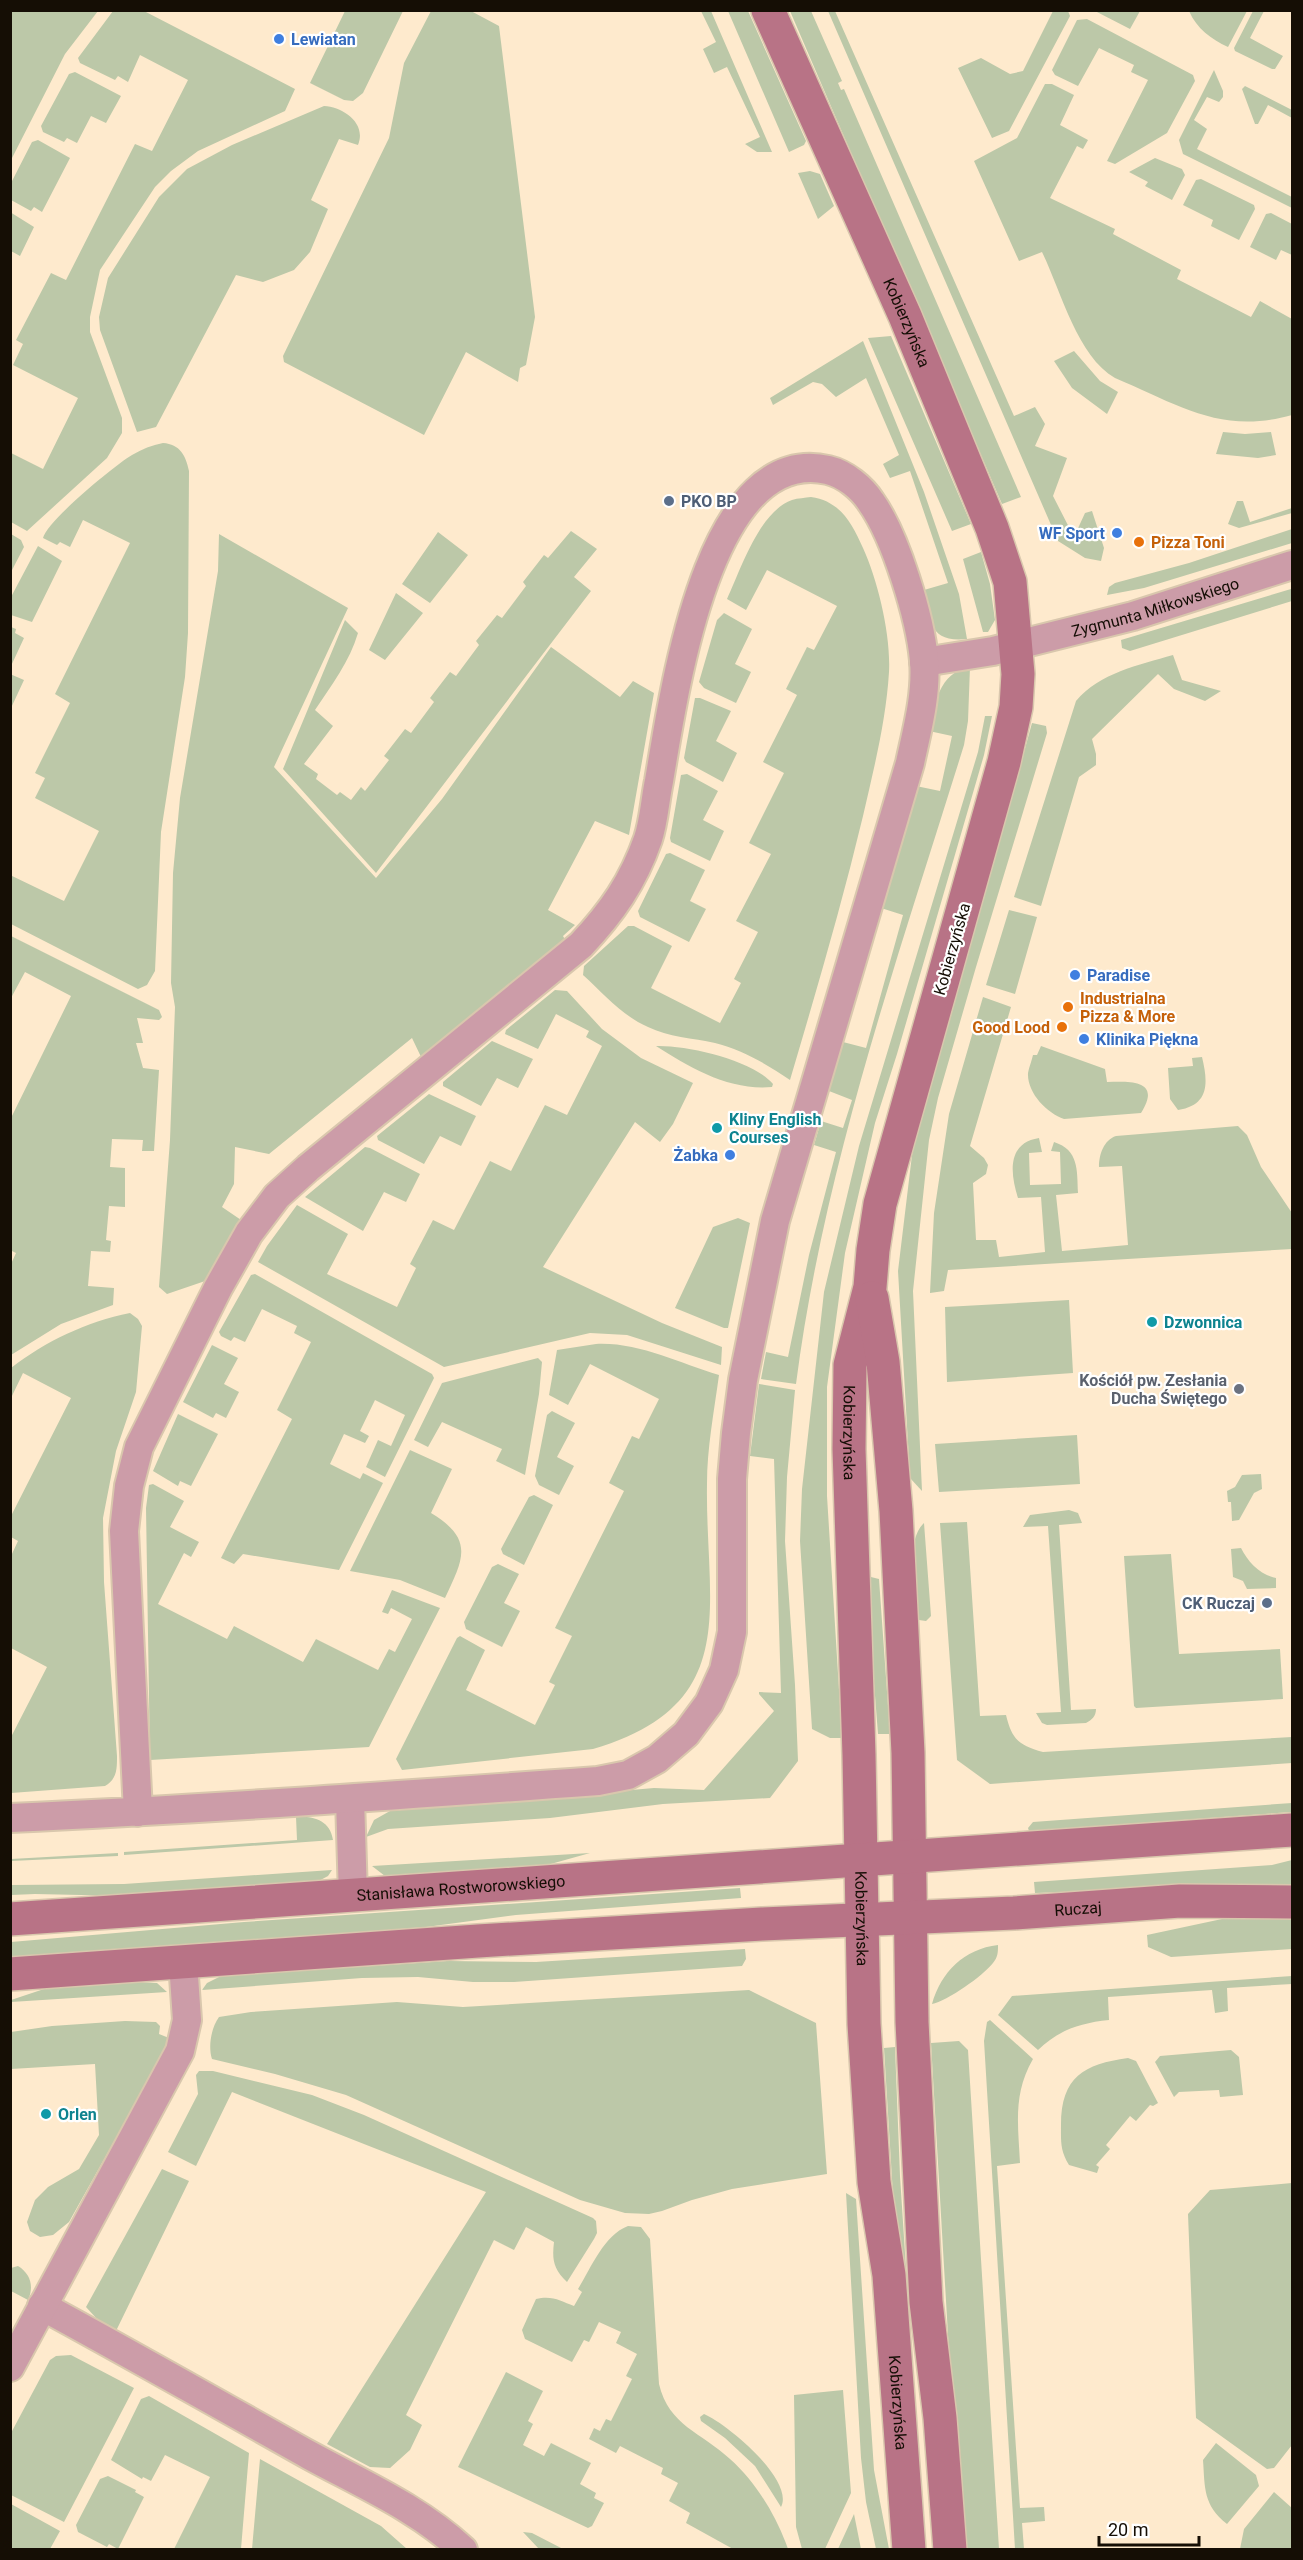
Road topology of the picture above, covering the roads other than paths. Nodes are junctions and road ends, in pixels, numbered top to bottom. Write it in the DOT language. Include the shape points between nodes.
graph roads {
  1 [pos="768,10"];
  2 [pos="1293,565"];
  3 [pos="1017,645"];
  4 [pos="924,662"];
  5 [pos="870,1287"];
  6 [pos="350,1799"];
  7 [pos="138,1812"];
  8 [pos="10,1818"];
  9 [pos="1293,1830"];
  10 [pos="910,1856"];
  11 [pos="861,1860"];
  12 [pos="353,1896"];
  13 [pos="1293,1902"];
  14 [pos="912,1917"];
  15 [pos="10,1919"];
  16 [pos="862,1919"];
  17 [pos="183,1962"];
  18 [pos="10,1974"];
  19 [pos="42,2306"];
  20 [pos="10,2367"];
  21 [pos="463,2550"];
  22 [pos="909,2550"];
  23 [pos="950,2550"];
  1 -- 3 [label="street, Kobierzyńska" via="905,316 992,528 1010,582"];
  2 -- 3 [label="street, Zygmunta Miłkowskiego" via="1133,616"];
  3 -- 4 [label="street"];
  3 -- 5 [label="street, Kobierzyńska" via="1017,707 880,1204"];
  4 -- 6 [label="street" via="921,710 910,763 774,1221 736,1433 732,1479 732,1632 724,1670 709,1703 687,1734 657,1759 628,1775 598,1781"];
  4 -- 7 [label="street" via="919,625 897,554 871,502 852,482 833,471 813,467 793,470 768,481 746,500 726,530 700,593 675,688 649,837 634,875 609,915 581,945 278,1196 249,1233 218,1288 140,1447 129,1486 124,1531"];
  5 -- 10 [label="street, Kobierzyńska" via="883,1362 896,1511"];
  5 -- 11 [label="street, Kobierzyńska" via="850,1365 849,1425"];
  6 -- 7 [label="street"];
  6 -- 12 [label="street"];
  7 -- 8 [label="street"];
  9 -- 10 [label="street"];
  10 -- 11 [label="street, Stanisława Rostworowskiego"];
  10 -- 14 [label="street, Kobierzyńska"];
  11 -- 12 [label="street, Stanisława Rostworowskiego"];
  11 -- 16 [label="street, Kobierzyńska"];
  12 -- 15 [label="street, Stanisława Rostworowskiego"];
  13 -- 14 [label="street, Ruczaj" via="1180,1901"];
  14 -- 16 [label="street, Ruczaj"];
  14 -- 23 [label="street, Kobierzyńska" via="912,2022 926,2302"];
  16 -- 17 [label="street"];
  16 -- 22 [label="street, Kobierzyńska" via="874,2182 889,2275"];
  17 -- 18 [label="street"];
  17 -- 19 [label="street" via="187,2020 180,2050"];
  19 -- 20 [label="street"];
  19 -- 21 [label="street" via="403,2505"];
}
